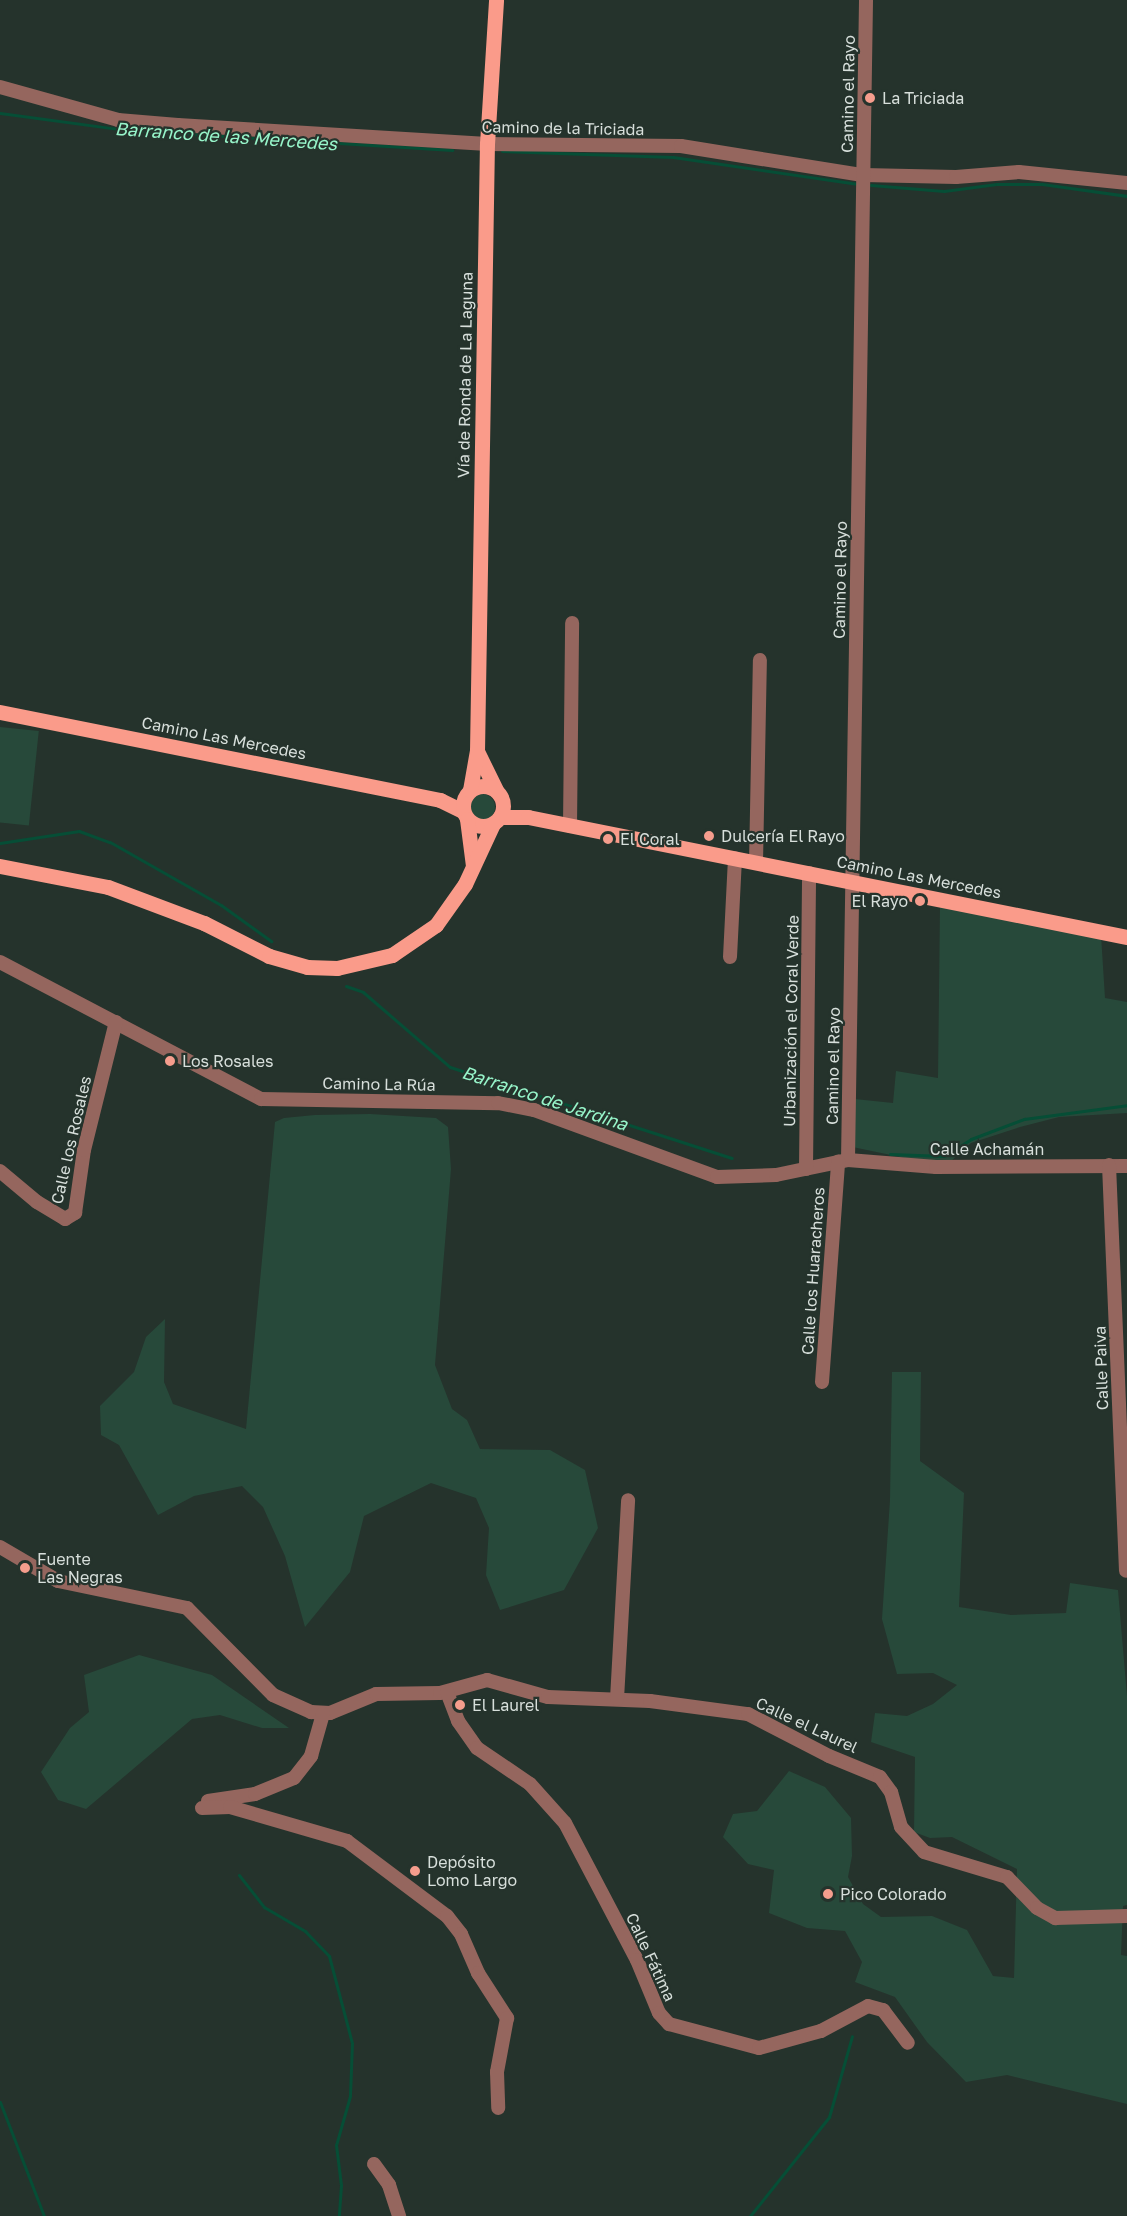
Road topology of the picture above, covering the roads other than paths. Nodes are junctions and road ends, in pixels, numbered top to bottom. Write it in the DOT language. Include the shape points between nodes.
graph roads {
  1 [pos="496,0"];
  2 [pos="866,0"];
  3 [pos="0,87"];
  4 [pos="487,144"];
  5 [pos="863,175"];
  6 [pos="1127,183"];
  7 [pos="572,623"];
  8 [pos="760,660"];
  9 [pos="0,712"];
  10 [pos="477,751"];
  11 [pos="468,792"];
  12 [pos="498,794"];
  13 [pos="440,800"];
  14 [pos="465,815"];
  15 [pos="528,817"];
  16 [pos="496,820"];
  17 [pos="570,826"];
  18 [pos="735,858"];
  19 [pos="756,863"];
  20 [pos="0,866"];
  21 [pos="473,866"];
  22 [pos="809,873"];
  23 [pos="853,882"];
  24 [pos="1127,937"];
  25 [pos="730,957"];
  26 [pos="0,962"];
  27 [pos="116,1022"];
  28 [pos="843,1161"];
  29 [pos="1109,1165"];
  30 [pos="1127,1166"];
  31 [pos="806,1169"];
  32 [pos="0,1171"];
  33 [pos="1121,1308"];
  34 [pos="822,1382"];
  35 [pos="628,1500"];
  36 [pos="0,1547"];
  37 [pos="1126,1571"];
  38 [pos="447,1692"];
  39 [pos="617,1700"];
  40 [pos="323,1714"];
  41 [pos="1127,1916"];
  42 [pos="908,2043"];
  43 [pos="498,2108"];
  44 [pos="374,2164"];
  45 [pos="399,2216"];
  1 -- 4 [label="main road, Vía de Ronda de La Laguna"];
  2 -- 5 [label="street, Camino el Rayo"];
  3 -- 4 [label="street, Camino de la Triciada" via="118,120"];
  4 -- 5 [label="street, Camino de la Triciada" via="681,146"];
  4 -- 10 [label="main road, Vía de Ronda de La Laguna"];
  5 -- 6 [label="street, Camino de la Triciada" via="956,177 1019,172"];
  5 -- 23 [label="street, Camino el Rayo"];
  7 -- 17 [label="street"];
  8 -- 19 [label="street"];
  9 -- 13 [label="main road, Camino Las Mercedes"];
  10 -- 11 [label="main road, Vía de Ronda de La Laguna"];
  10 -- 12 [label="main road, Vía de Ronda de La Laguna"];
  11 -- 12 [label="main road" via="483,786"];
  11 -- 13 [label="main road, Camino Las Mercedes"];
  11 -- 14 [label="main road"];
  12 -- 15 [label="main road, Camino Las Mercedes"];
  12 -- 16 [label="main road"];
  13 -- 14 [label="main road, Camino Las Mercedes"];
  14 -- 16 [label="main road" via="479,826"];
  14 -- 21 [label="main road"];
  15 -- 16 [label="main road, Camino Las Mercedes"];
  15 -- 17 [label="main road, Camino Las Mercedes"];
  16 -- 21 [label="main road"];
  17 -- 18 [label="main road, Camino Las Mercedes"];
  18 -- 19 [label="main road, Camino Las Mercedes"];
  18 -- 25 [label="street"];
  19 -- 22 [label="main road, Camino Las Mercedes"];
  20 -- 21 [label="main road" via="108,887 204,923 269,956 307,967 337,968 384,958 417,941 453,904"];
  22 -- 23 [label="main road, Camino Las Mercedes"];
  22 -- 31 [label="street, Urbanización el Coral Verde"];
  23 -- 24 [label="main road, Camino Las Mercedes"];
  23 -- 28 [label="street, Camino el Rayo"];
  26 -- 27 [label="street, Camino La Rúa"];
  27 -- 31 [label="street, Camino La Rúa" via="261,1099 498,1103 534,1110 717,1178"];
  27 -- 32 [label="street, Calle los Rosales" via="84,1150 75,1213 65,1219"];
  28 -- 29 [label="street, Calle Achamán" via="936,1167"];
  28 -- 31 [label="street, Camino La Rúa"];
  28 -- 34 [label="street, Calle los Huaracheros"];
  29 -- 30 [label="street, Calle Achamán"];
  29 -- 33 [label="street, Calle Paiva"];
  33 -- 37 [label="street, Calle Paiva"];
  35 -- 39 [label="street"];
  36 -- 40 [label="street" via="58,1581 96,1592 182,1605 199,1617 279,1700"];
  38 -- 39 [label="street, Calle el Laurel" via="487,1680 548,1697"];
  38 -- 40 [label="street, Calle el Laurel" via="376,1694"];
  38 -- 42 [label="street, Calle Fátima" via="458,1721 477,1748 530,1784 565,1823 637,1960 659,2013 669,2024 759,2048 821,2031 868,2006 883,2010"];
  39 -- 41 [label="street, Calle el Laurel" via="756,1717 829,1756 880,1777 891,1792 901,1827 924,1852 1007,1877 1037,1908 1054,1918"];
  40 -- 43 [label="street" via="311,1756 294,1778 247,1796 215,1798 202,1808 245,1811 347,1841 436,1905 457,1927 478,1973 505,2013 506,2035 497,2072"];
  44 -- 45 [label="street" via="389,2185"];
}
